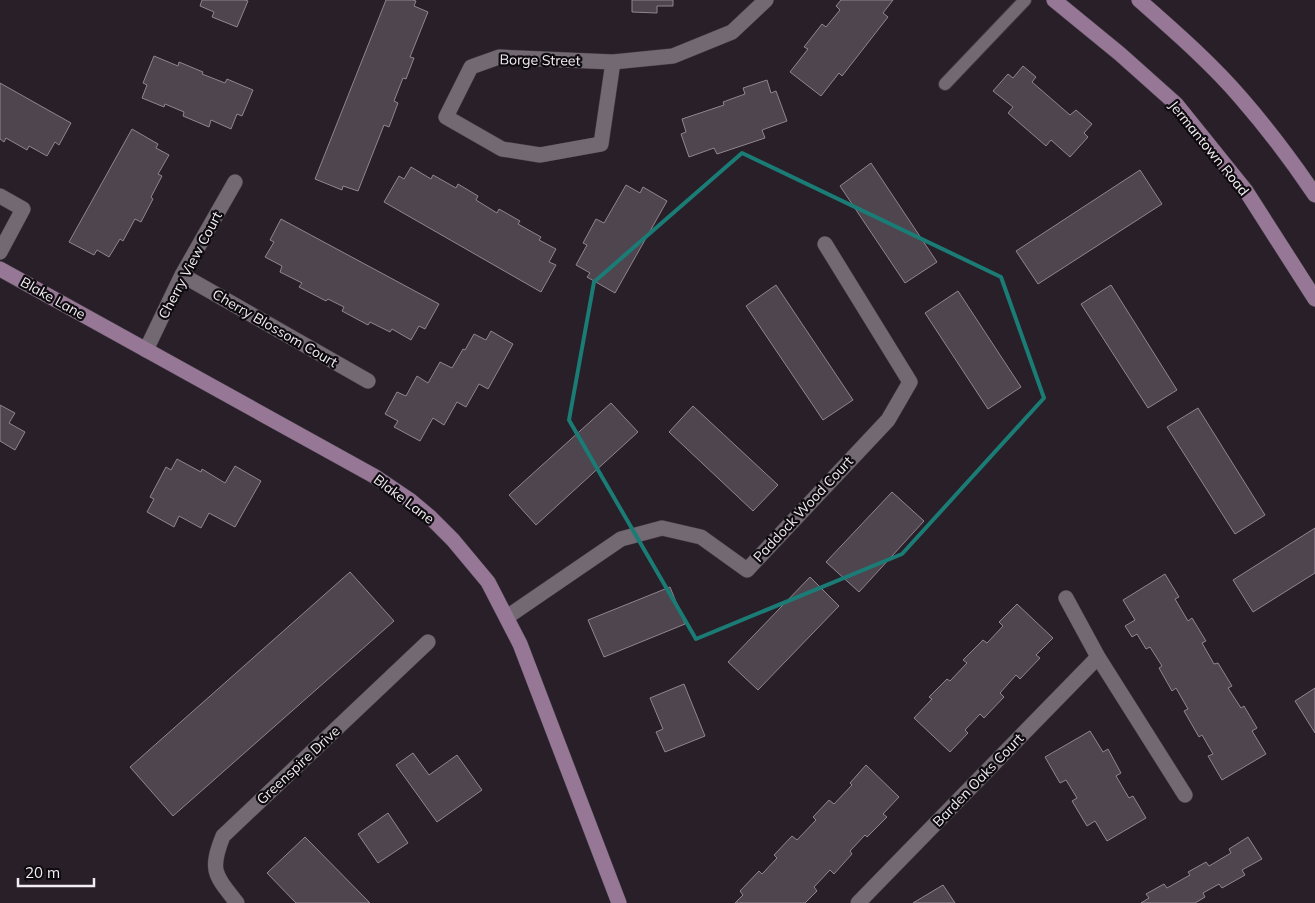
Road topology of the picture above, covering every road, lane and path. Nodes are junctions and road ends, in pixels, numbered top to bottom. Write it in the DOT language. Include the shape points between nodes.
graph roads {
  1 [pos="766,0"];
  2 [pos="1025,0"];
  3 [pos="1054,0"];
  4 [pos="1139,0"];
  5 [pos="614,62"];
  6 [pos="945,84"];
  7 [pos="235,182"];
  8 [pos="1315,195"];
  9 [pos="0,196"];
  10 [pos="825,244"];
  11 [pos="0,252"];
  12 [pos="0,269"];
  13 [pos="182,275"];
  14 [pos="1315,299"];
  15 [pos="146,350"];
  16 [pos="368,381"];
  17 [pos="1066,598"];
  18 [pos="507,617"];
  19 [pos="428,642"];
  20 [pos="1098,657"];
  21 [pos="1184,795"];
  22 [pos="237,903"];
  23 [pos="620,903"];
  24 [pos="858,903"];
  1 -- 5 [label="street, Borge Street" via="732,32 673,56"];
  2 -- 6 [label="lane"];
  3 -- 14 [label="street, Jermantown Road" via="1176,104 1246,191"];
  4 -- 8 [label="street" via="1240,97 1293,162"];
  5 -- 5 [label="street, Borge Street" via="601,144 540,155 502,149 446,117 471,68 500,57"];
  7 -- 13 [label="street, Cherry View Court"];
  9 -- 11 [label="street" via="23,209"];
  10 -- 18 [label="street, Paddock Wood Court" via="910,382 888,420 747,570 701,537 662,528 621,539"];
  12 -- 15 [label="street, Blake Lane"];
  13 -- 15 [label="street, Cherry View Court"];
  13 -- 16 [label="street, Cherry Blossom Court"];
  15 -- 18 [label="street, Blake Lane" via="374,476 411,500 474,564"];
  17 -- 20 [label="street"];
  18 -- 23 [label="street, Blake Lane"];
  19 -- 22 [label="street, Greenspire Drive" via="222,836 215,856 217,877"];
  20 -- 21 [label="street"];
  20 -- 24 [label="street, Barden Oaks Court"];
}
